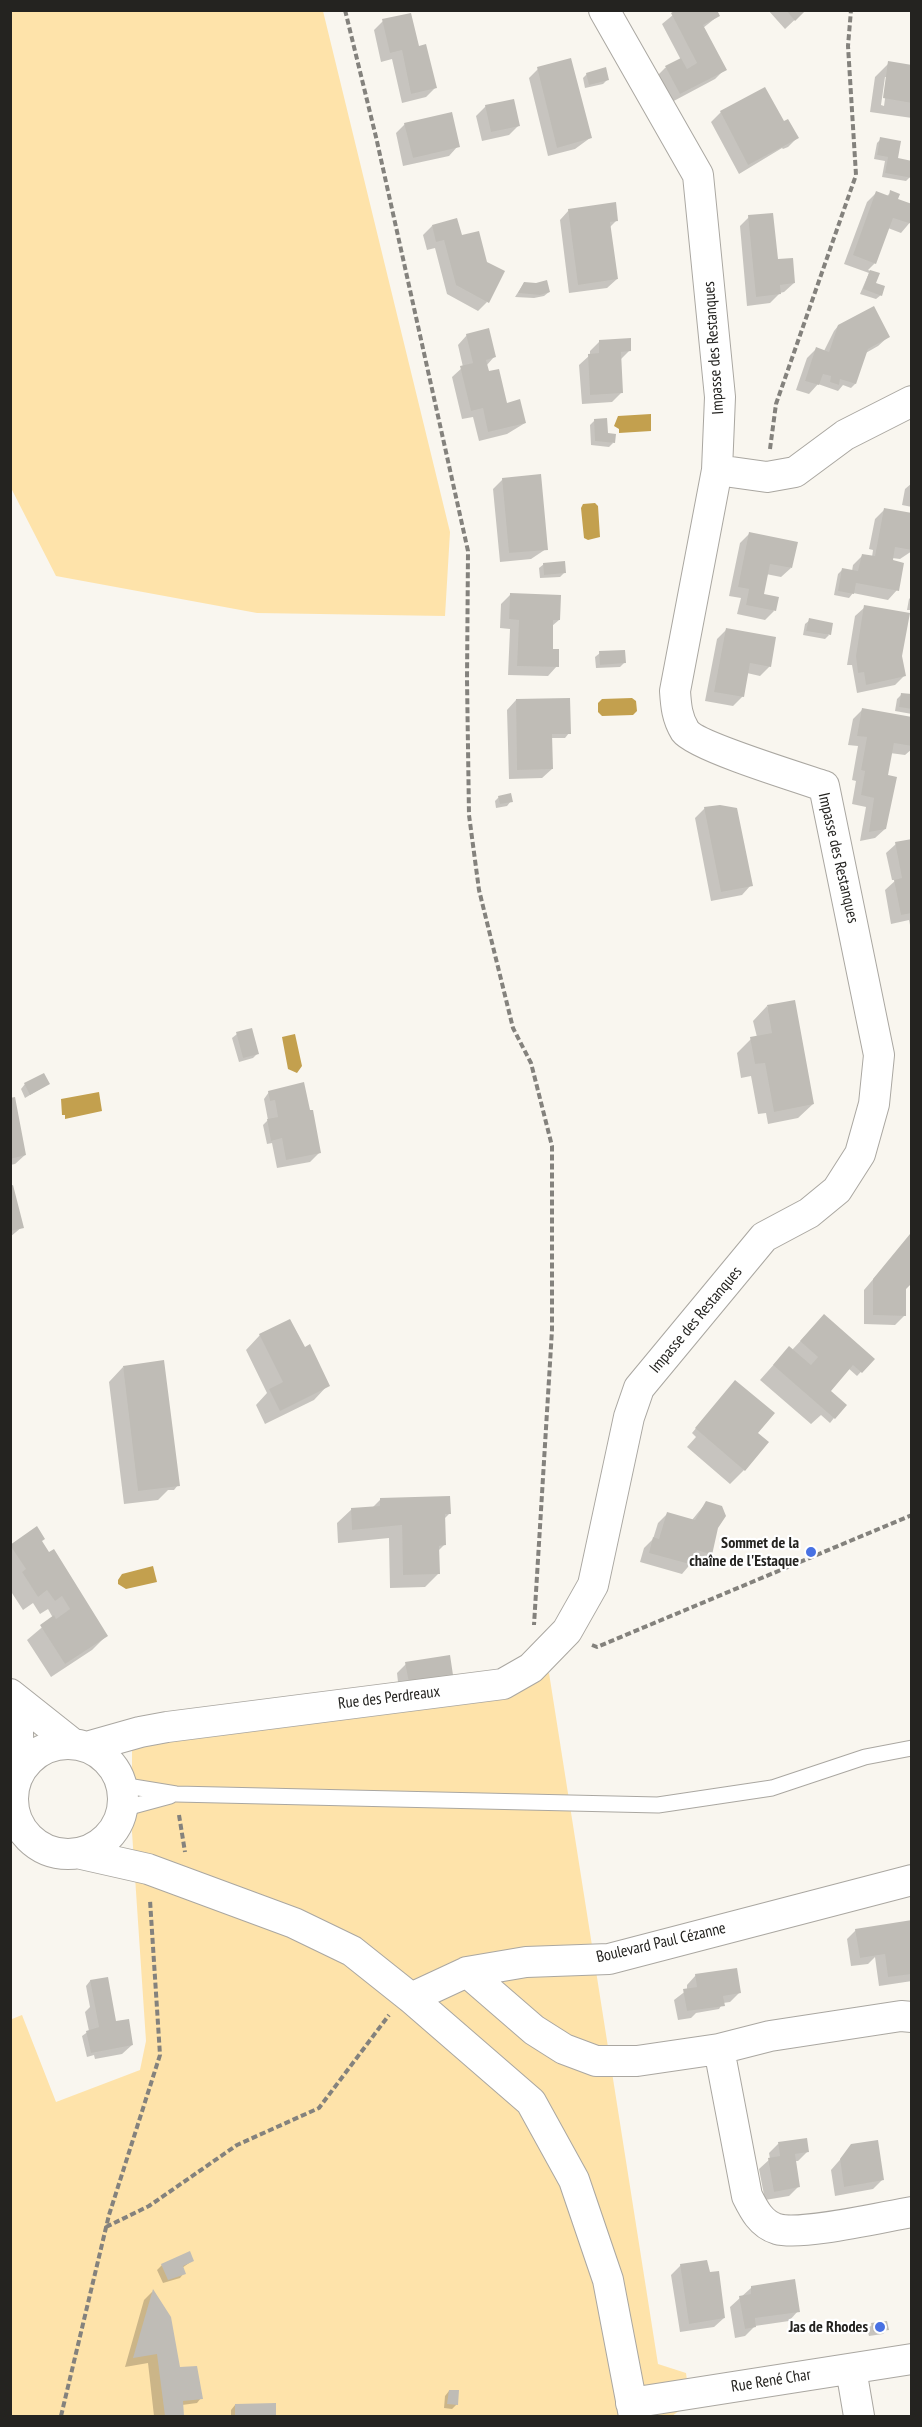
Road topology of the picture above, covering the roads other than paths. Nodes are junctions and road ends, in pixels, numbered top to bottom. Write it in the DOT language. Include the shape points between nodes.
graph roads {
  1 [pos="604,10"];
  2 [pos="912,401"];
  3 [pos="717,470"];
  4 [pos="593,1585"];
  5 [pos="11,1695"];
  6 [pos="140,1732"];
  7 [pos="80,1745"];
  8 [pos="912,1748"];
  9 [pos="19,1774"];
  10 [pos="176,1794"];
  11 [pos="119,1799"];
  12 [pos="12,1814"];
  13 [pos="22,1847"];
  14 [pos="76,1853"];
  15 [pos="148,1869"];
  16 [pos="912,1880"];
  17 [pos="467,1972"];
  18 [pos="408,1996"];
  19 [pos="912,2017"];
  20 [pos="719,2049"];
  21 [pos="912,2212"];
  22 [pos="912,2360"];
  23 [pos="851,2369"];
  24 [pos="633,2410"];
  25 [pos="859,2416"];
  1 -- 3 [label="street, Impasse des Restanques" via="698,175 720,397"];
  2 -- 3 [label="street" via="845,435 795,472 767,477"];
  3 -- 4 [label="street, Impasse des Restanques" via="675,691 676,712 687,733 717,748 824,786 879,1055 873,1104 860,1154 837,1190 809,1213 764,1237 639,1388 629,1417"];
  4 -- 6 [label="street, Rue des Perdreaux" via="567,1631 531,1668 503,1684"];
  5 -- 7 [label="street"];
  5 -- 9 [label="street" via="18,1732"];
  6 -- 7 [label="street, Rue des Perdreaux"];
  6 -- 11 [label="street" via="126,1752"];
  7 -- 9 [label="street" via="56,1745 41,1750"];
  7 -- 11 [label="street" via="110,1763"];
  8 -- 10 [label="lane" via="865,1757 772,1788 658,1805"];
  9 -- 12 [label="street"];
  10 -- 11 [label="lane"];
  10 -- 11 [label="lane"];
  11 -- 14 [label="street" via="105,1839"];
  11 -- 15 [label="street" via="129,1848"];
  12 -- 13 [label="street" via="21,1827"];
  13 -- 14 [label="street"];
  14 -- 15 [label="street"];
  15 -- 18 [label="street" via="294,1923 352,1951"];
  16 -- 17 [label="street, Boulevard Paul Cézanne" via="609,1959 526,1962"];
  17 -- 18 [label="street, Boulevard Paul Cézanne"];
  17 -- 20 [label="street" via="534,2030 564,2049 596,2061 637,2061"];
  18 -- 24 [label="street" via="531,2102 574,2180 608,2280"];
  19 -- 20 [label="street" via="770,2036"];
  20 -- 21 [label="street" via="747,2196 758,2217 776,2229 797,2231"];
  22 -- 23 [label="street, Rue René Char"];
  23 -- 24 [label="street, Rue René Char"];
  23 -- 25 [label="street"];
}
